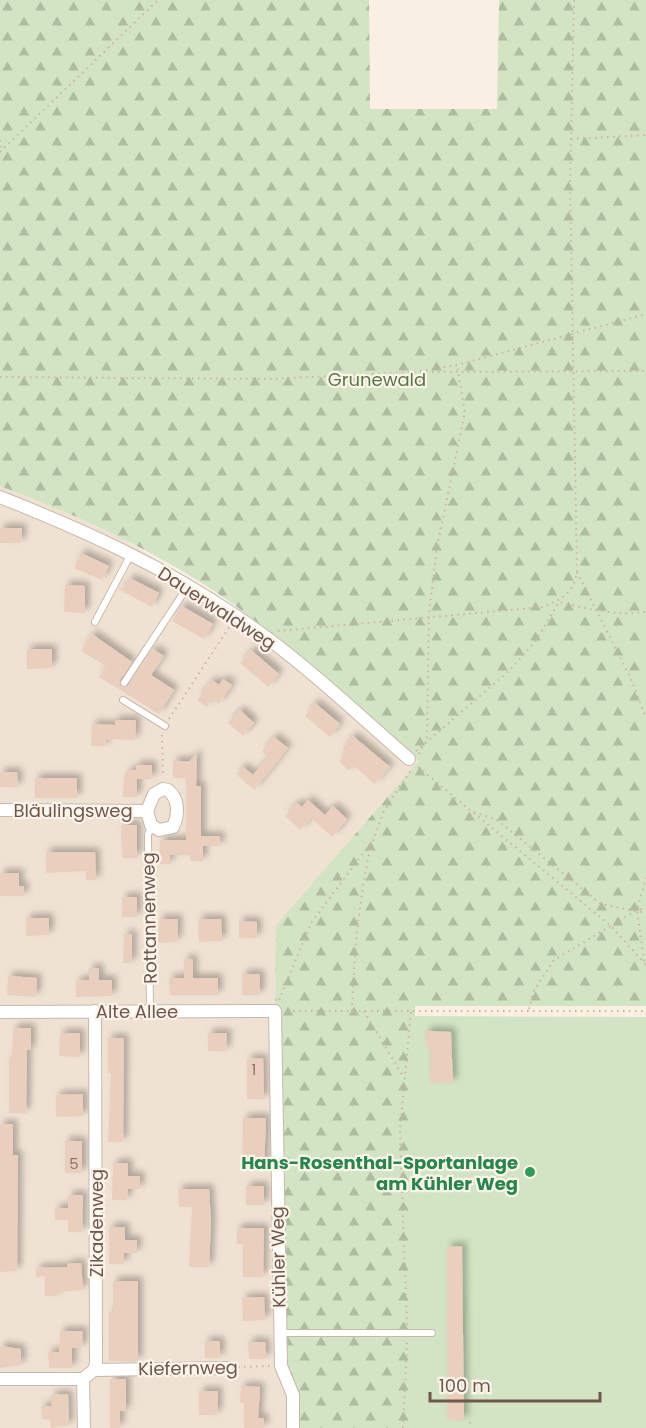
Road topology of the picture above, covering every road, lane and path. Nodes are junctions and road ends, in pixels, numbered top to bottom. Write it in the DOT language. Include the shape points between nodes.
graph roads {
  1 [pos="158,0"];
  2 [pos="573,0"];
  3 [pos="646,135"];
  4 [pos="571,139"];
  5 [pos="0,140"];
  6 [pos="1,152"];
  7 [pos="646,315"];
  8 [pos="574,332"];
  9 [pos="457,364"];
  10 [pos="574,371"];
  11 [pos="646,371"];
  12 [pos="411,372"];
  13 [pos="457,372"];
  14 [pos="0,377"];
  15 [pos="0,497"];
  16 [pos="131,554"];
  17 [pos="577,572"];
  18 [pos="188,585"];
  19 [pos="559,602"];
  20 [pos="599,612"];
  21 [pos="646,612"];
  22 [pos="429,615"];
  23 [pos="237,616"];
  24 [pos="95,622"];
  25 [pos="260,632"];
  26 [pos="124,683"];
  27 [pos="123,700"];
  28 [pos="646,718"];
  29 [pos="165,726"];
  30 [pos="427,740"];
  31 [pos="411,761"];
  32 [pos="163,789"];
  33 [pos="0,810"];
  34 [pos="147,811"];
  35 [pos="471,811"];
  36 [pos="151,825"];
  37 [pos="373,840"];
  38 [pos="646,878"];
  39 [pos="646,908"];
  40 [pos="637,910"];
  41 [pos="646,913"];
  42 [pos="611,926"];
  43 [pos="645,964"];
  44 [pos="411,1010"];
  45 [pos="95,1011"];
  46 [pos="150,1011"];
  47 [pos="275,1011"];
  48 [pos="352,1011"];
  49 [pos="364,1011"];
  50 [pos="529,1011"];
  51 [pos="646,1011"];
  52 [pos="0,1012"];
  53 [pos="405,1080"];
  54 [pos="280,1333"];
  55 [pos="408,1333"];
  56 [pos="432,1334"];
  57 [pos="281,1366"];
  58 [pos="226,1368"];
  59 [pos="94,1370"];
  60 [pos="0,1379"];
  61 [pos="83,1379"];
  62 [pos="470,1422"];
  63 [pos="84,1428"];
  64 [pos="292,1428"];
  65 [pos="404,1428"];
  66 [pos="470,1428"];
  1 -- 6 [label="path"];
  2 -- 4 [label="path"];
  3 -- 4 [label="path"];
  4 -- 8 [label="path"];
  5 -- 6 [label="path"];
  7 -- 8 [label="path"];
  8 -- 9 [label="path"];
  8 -- 10 [label="path"];
  9 -- 12 [label="path"];
  9 -- 13 [label="path"];
  10 -- 11 [label="path"];
  10 -- 13 [label="path"];
  10 -- 17 [label="path"];
  12 -- 13 [label="path"];
  12 -- 14 [label="path" via="271,379"];
  13 -- 22 [label="path" via="465,412 436,547"];
  15 -- 16 [label="street, Dauerwaldweg"];
  16 -- 18 [label="street, Dauerwaldweg"];
  16 -- 24 [label="lane"];
  17 -- 19 [label="path" via="569,593"];
  17 -- 20 [label="path"];
  18 -- 23 [label="street, Dauerwaldweg"];
  18 -- 26 [label="lane"];
  19 -- 20 [label="path"];
  19 -- 22 [label="path" via="542,607"];
  19 -- 30 [label="path" via="535,642 509,671"];
  20 -- 21 [label="path"];
  20 -- 28 [label="path"];
  22 -- 25 [label="path"];
  22 -- 30 [label="path"];
  23 -- 25 [label="street, Dauerwaldweg"];
  23 -- 29 [label="path"];
  25 -- 31 [label="street, Dauerwaldweg"];
  27 -- 29 [label="lane"];
  29 -- 32 [label="path"];
  30 -- 31 [label="path"];
  30 -- 31 [label="path"];
  31 -- 35 [label="path"];
  31 -- 37 [label="path"];
  32 -- 34 [label="street" via="154,794"];
  32 -- 36 [label="street" via="176,798 175,823 165,830"];
  33 -- 34 [label="street, Bläulingsweg"];
  34 -- 36 [label="street"];
  35 -- 40 [label="path" via="497,820 601,904"];
  35 -- 42 [label="path"];
  36 -- 46 [label="lane, Rottannenweg"];
  37 -- 47 [label="path" via="311,923"];
  37 -- 48 [label="path" via="362,885"];
  38 -- 40 [label="path"];
  39 -- 40 [label="path"];
  40 -- 41 [label="path"];
  40 -- 42 [label="path"];
  40 -- 43 [label="path"];
  42 -- 43 [label="path"];
  42 -- 50 [label="path" via="555,960 533,992"];
  44 -- 49 [label="path"];
  44 -- 50 [label="path"];
  44 -- 53 [label="path"];
  45 -- 46 [label="street, Alte Allee"];
  45 -- 52 [label="street, Alte Allee"];
  45 -- 59 [label="street, Zikadenweg"];
  46 -- 47 [label="street, Alte Allee"];
  47 -- 48 [label="path"];
  47 -- 54 [label="street, Kühler Weg"];
  48 -- 49 [label="path"];
  49 -- 53 [label="path"];
  50 -- 51 [label="path"];
  53 -- 55 [label="path" via="400,1130"];
  54 -- 55 [label="lane"];
  54 -- 57 [label="street, Kühler Weg"];
  55 -- 56 [label="lane"];
  55 -- 65 [label="path"];
  57 -- 58 [label="path, Kiefernweg"];
  57 -- 64 [label="street, Kühler Weg" via="293,1395"];
  58 -- 59 [label="street, Kiefernweg"];
  59 -- 61 [label="street"];
  60 -- 61 [label="street"];
  61 -- 63 [label="street"];
  62 -- 66 [label="path"];
}
